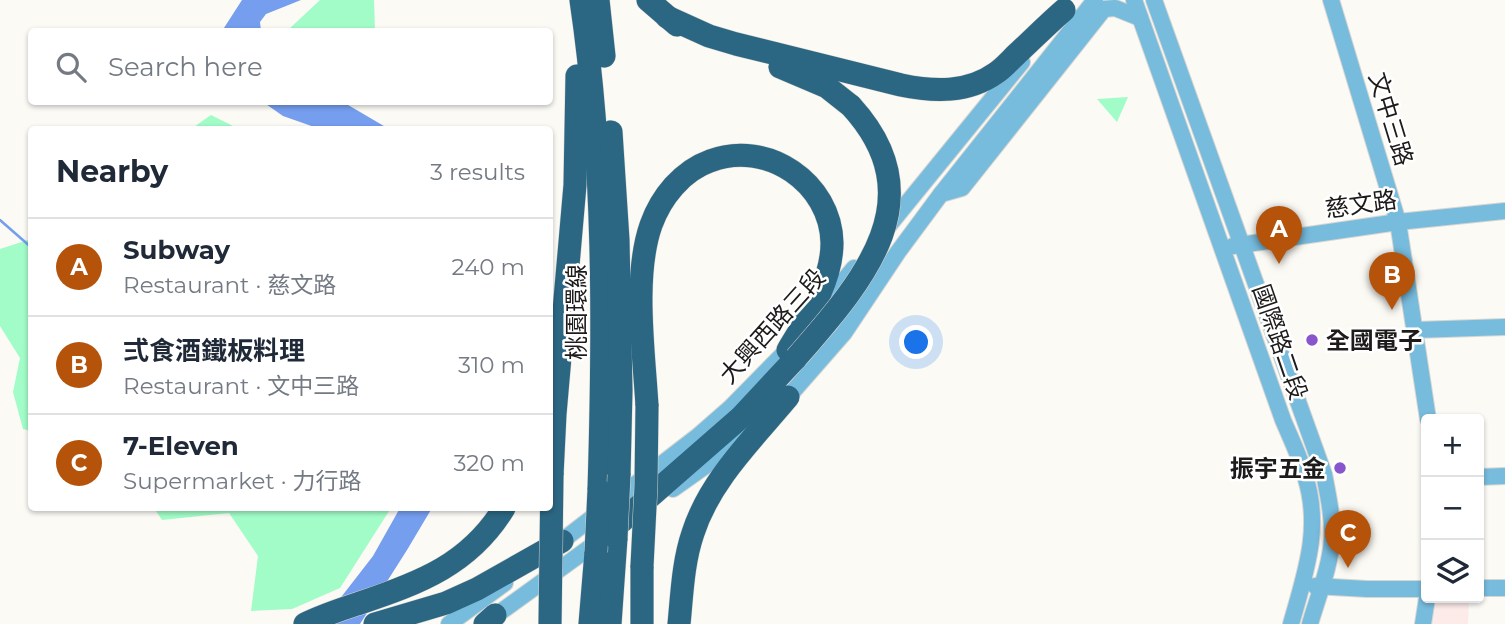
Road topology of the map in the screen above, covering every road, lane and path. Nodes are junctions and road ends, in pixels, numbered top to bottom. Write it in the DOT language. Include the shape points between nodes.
graph roads {
  1 [pos="573,0"];
  2 [pos="581,0"];
  3 [pos="598,0"];
  4 [pos="648,0"];
  5 [pos="1095,0"];
  6 [pos="1134,0"];
  7 [pos="1154,0"];
  8 [pos="1331,0"];
  9 [pos="1068,5"];
  10 [pos="667,17"];
  11 [pos="1140,18"];
  12 [pos="941,194"];
  13 [pos="1505,211"];
  14 [pos="1398,222"];
  15 [pos="570,239"];
  16 [pos="1240,244"];
  17 [pos="1223,248"];
  18 [pos="1505,327"];
  19 [pos="1415,330"];
  20 [pos="553,344"];
  21 [pos="792,354"];
  22 [pos="788,397"];
  23 [pos="1427,414"];
  24 [pos="553,450"];
  25 [pos="1505,476"];
  26 [pos="1484,477"];
  27 [pos="502,511"];
  28 [pos="552,511"];
  29 [pos="562,541"];
  30 [pos="605,542"];
  31 [pos="1302,584"];
  32 [pos="1322,587"];
  33 [pos="1484,588"];
  34 [pos="1505,588"];
  35 [pos="1421,589"];
  36 [pos="1426,603"];
  37 [pos="448,614"];
  38 [pos="488,621"];
  39 [pos="305,624"];
  40 [pos="375,624"];
  41 [pos="550,624"];
  42 [pos="590,624"];
  43 [pos="610,624"];
  44 [pos="642,624"];
  45 [pos="680,624"];
  46 [pos="1290,624"];
  47 [pos="1310,624"];
  48 [pos="1423,624"];
  1 -- 15 [label="highway" via="577,131"];
  2 -- 30 [label="highway, 桃園環線, bridge" via="595,124 601,243 599,490"];
  3 -- 30 [label="highway, 桃園環線, bridge" via="618,240 621,390 619,475"];
  4 -- 10 [label="highway"];
  5 -- 12 [label="street"];
  6 -- 11 [label="street, 國際路二段"];
  7 -- 16 [label="street, 國際路二段"];
  8 -- 14 [label="street, 文中三路"];
  9 -- 10 [label="highway" via="998,72 970,86 942,91 736,44"];
  9 -- 21 [label="street, 大興西路三段"];
  10 -- 21 [label="highway, bridge" via="702,39 816,81 863,119 881,150 888,213 875,255 836,312"];
  11 -- 12 [label="street" via="1115,8 1104,9 962,188"];
  11 -- 17 [label="street, 國際路二段"];
  12 -- 22 [label="street" via="844,333"];
  13 -- 14 [label="street, 慈文路"];
  14 -- 16 [label="street, 慈文路"];
  14 -- 19 [label="street, 文中三路"];
  15 -- 20 [label="highway"];
  15 -- 24 [label="highway, bridge"];
  16 -- 17 [label="street, 慈文路"];
  16 -- 32 [label="street, 國際路二段" via="1324,474 1332,539"];
  17 -- 31 [label="street, 國際路二段" via="1306,476 1313,526"];
  18 -- 19 [label="street"];
  19 -- 23 [label="street, 文中三路"];
  21 -- 29 [label="street, 大興西路三段" via="698,436"];
  21 -- 30 [label="highway" via="740,418"];
  21 -- 44 [label="highway, bridge" via="830,262 832,242 822,204 811,186 778,162 743,156 711,160 693,169 668,193 655,216 642,268 647,406"];
  22 -- 30 [label="street"];
  22 -- 45 [label="highway" via="718,481 698,517 687,560"];
  25 -- 26 [label="street"];
  27 -- 39 [label="highway" via="484,535 438,572"];
  28 -- 41 [label="highway, bridge"];
  29 -- 37 [label="highway" via="477,589"];
  30 -- 38 [label="street"];
  30 -- 42 [label="highway, 桃園環線"];
  30 -- 43 [label="highway, 桃園環線"];
  31 -- 32 [label="street"];
  31 -- 46 [label="street, 國際路二段"];
  32 -- 35 [label="street"];
  32 -- 47 [label="street, 國際路二段"];
  33 -- 34 [label="street"];
  36 -- 48 [label="street"];
  37 -- 40 [label="highway"];
}
